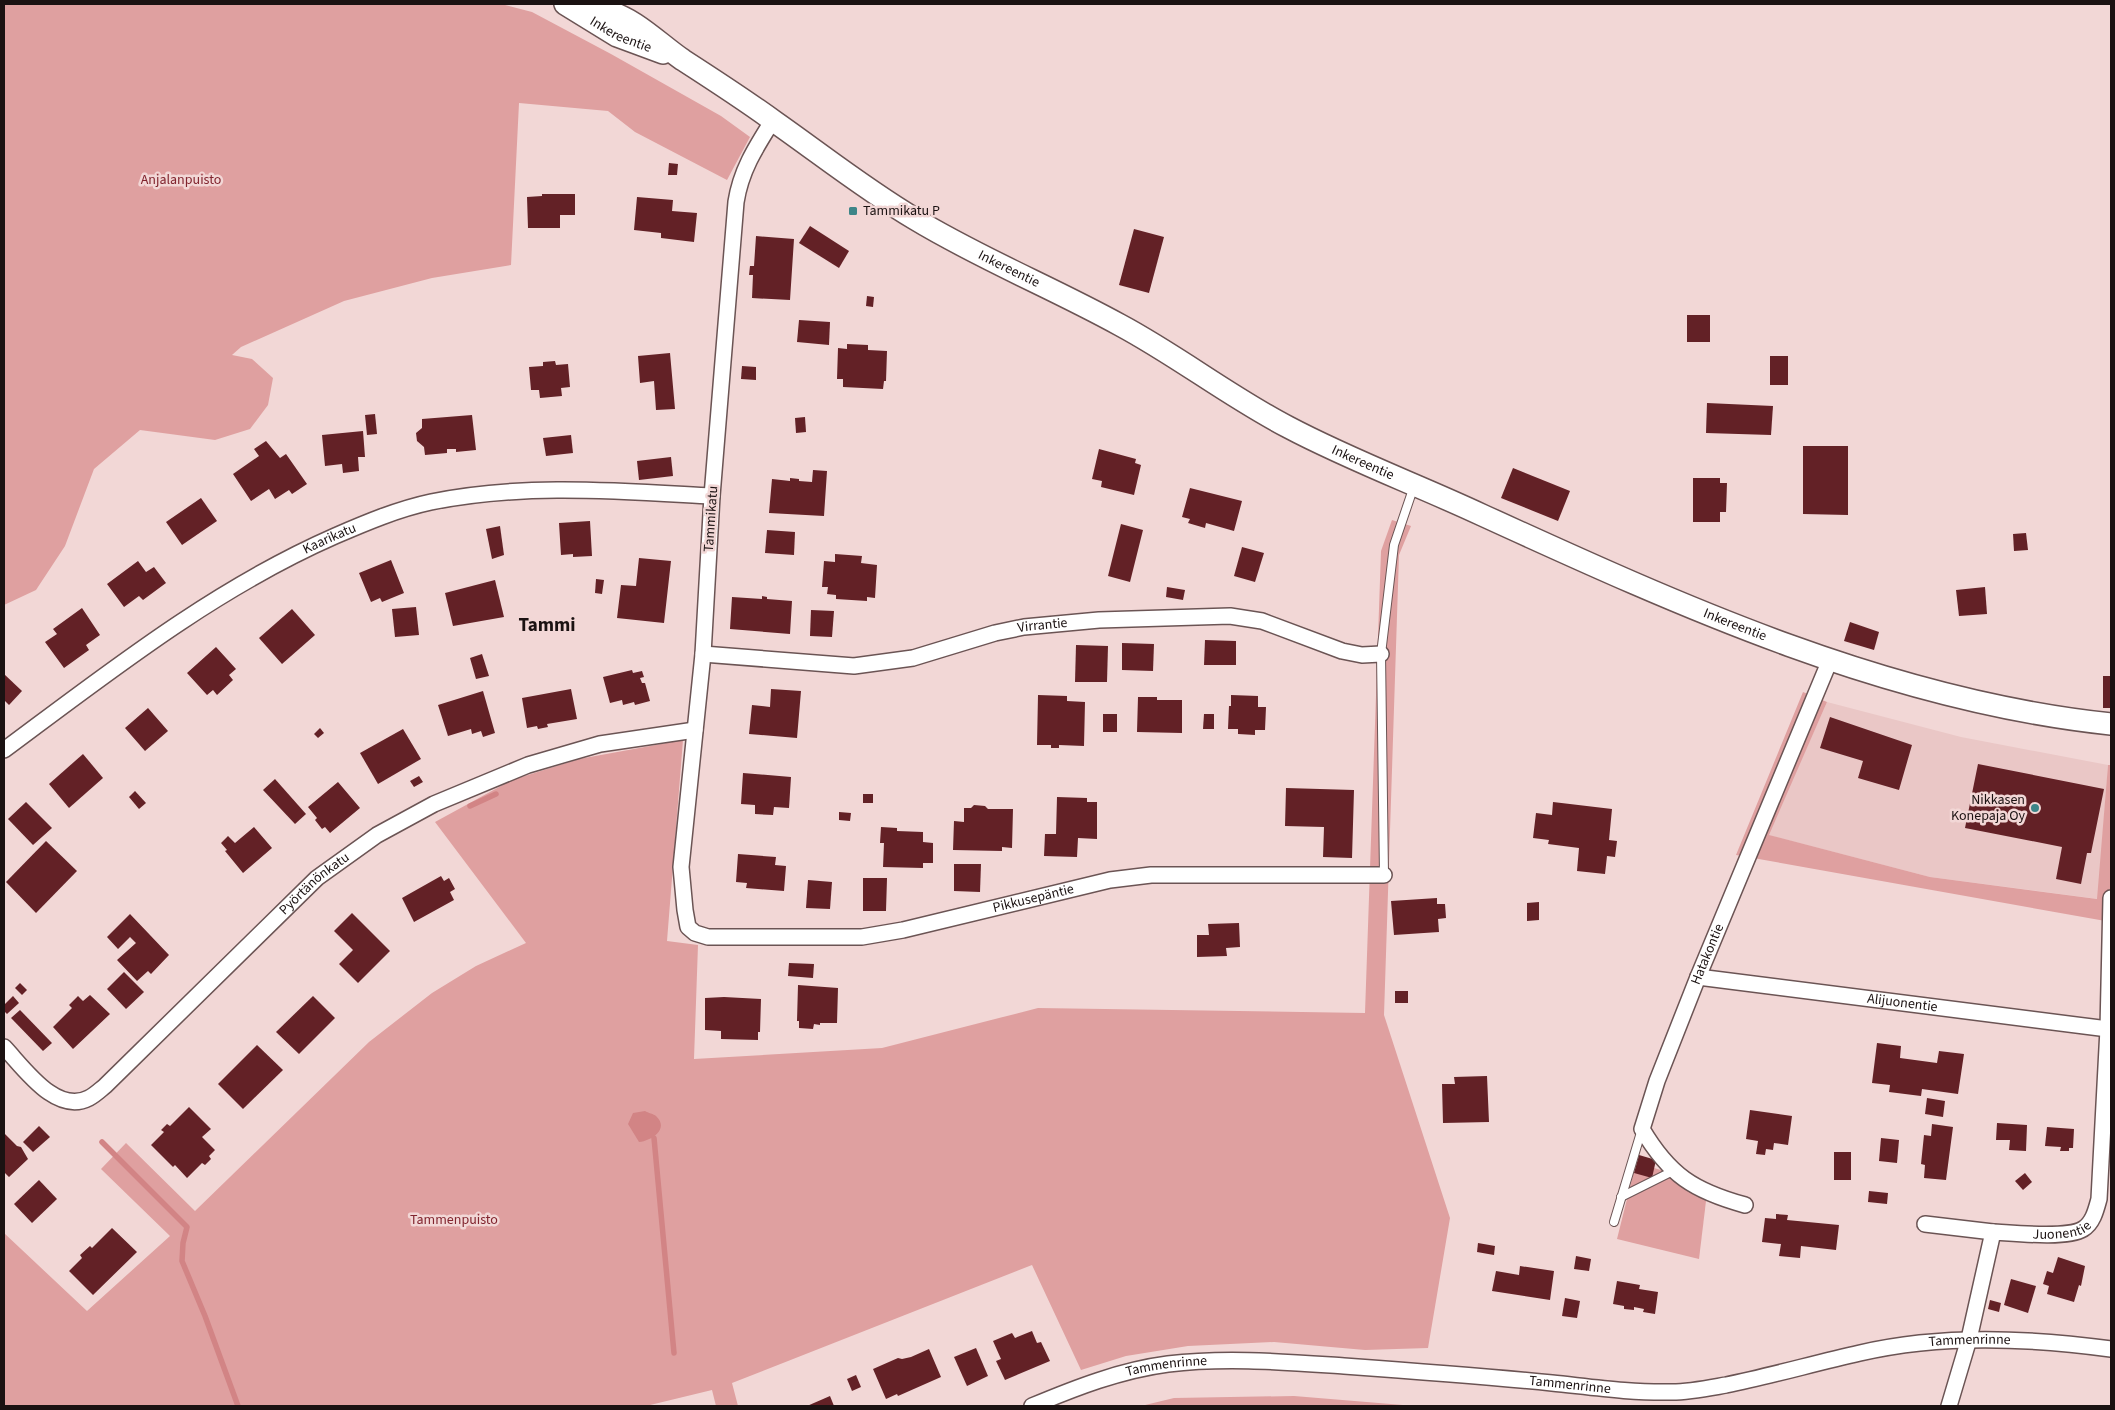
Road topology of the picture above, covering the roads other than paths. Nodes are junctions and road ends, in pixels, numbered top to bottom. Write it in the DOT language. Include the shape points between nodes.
graph roads {
  1 [pos="565,4"];
  2 [pos="589,4"];
  3 [pos="680,58"];
  4 [pos="773,120"];
  5 [pos="1415,484"];
  6 [pos="712,496"];
  7 [pos="703,654"];
  8 [pos="1381,654"];
  9 [pos="1830,660"];
  10 [pos="2111,724"];
  11 [pos="695,730"];
  12 [pos="4,750"];
  13 [pos="1384,875"];
  14 [pos="2111,898"];
  15 [pos="688,927"];
  16 [pos="1698,977"];
  17 [pos="2108,1028"];
  18 [pos="4,1048"];
  19 [pos="1642,1129"];
  20 [pos="1673,1171"];
  21 [pos="1621,1197"];
  22 [pos="1745,1205"];
  23 [pos="1614,1222"];
  24 [pos="1924,1224"];
  25 [pos="1993,1232"];
  26 [pos="1969,1339"];
  27 [pos="2111,1349"];
  28 [pos="1032,1406"];
  29 [pos="1949,1406"];
  1 -- 3 [label="street, Inkereentie" via="617,36"];
  2 -- 3 [label="street, Inkereentie" via="631,22"];
  3 -- 4 [label="street, Inkereentie"];
  4 -- 5 [label="street, Inkereentie" via="919,222 1123,326 1291,429"];
  4 -- 6 [label="street, Tammikatu" via="749,158 736,202"];
  5 -- 8 [label="lane" via="1394,545"];
  5 -- 9 [label="street, Inkereentie" via="1650,590"];
  6 -- 7 [label="street, Tammikatu"];
  6 -- 12 [label="street, Kaarikatu" via="597,489 500,493 429,502 368,522 265,570 204,607 138,651"];
  7 -- 8 [label="street, Virrantie" via="854,666 913,658 1024,627 1098,620 1230,616 1262,621 1342,651 1362,656"];
  7 -- 11 [label="street, Tammikatu"];
  8 -- 13 [label="lane"];
  9 -- 10 [label="street, Inkereentie" via="1955,696 2022,711"];
  9 -- 16 [label="street, Hatakontie"];
  11 -- 15 [label="street, Tammikatu" via="681,868"];
  11 -- 18 [label="street, Pyörtänönkatu" via="600,744 528,765 434,804 377,835 318,878 105,1086 88,1098 72,1102 59,1099 44,1089"];
  13 -- 15 [label="street, Pikkusepäntie" via="1151,876 1110,880 862,937 708,937 694,934"];
  14 -- 17 [label="street, Juonentie"];
  16 -- 17 [label="street, Alijuonentie"];
  16 -- 19 [label="street, Hatakontie" via="1657,1081"];
  17 -- 25 [label="street, Juonentie" via="2099,1199 2094,1215 2088,1225 2074,1233"];
  19 -- 20 [label="street"];
  19 -- 21 [label="lane"];
  20 -- 21 [label="lane"];
  20 -- 22 [label="street" via="1702,1191"];
  21 -- 23 [label="lane"];
  24 -- 25 [label="street"];
  25 -- 26 [label="street"];
  26 -- 27 [label="street, Tammenrinne" via="2066,1343"];
  26 -- 28 [label="street, Tammenrinne" via="1863,1352 1747,1381 1674,1392 1272,1361 1168,1364 1093,1383"];
  26 -- 29 [label="street"];
}
